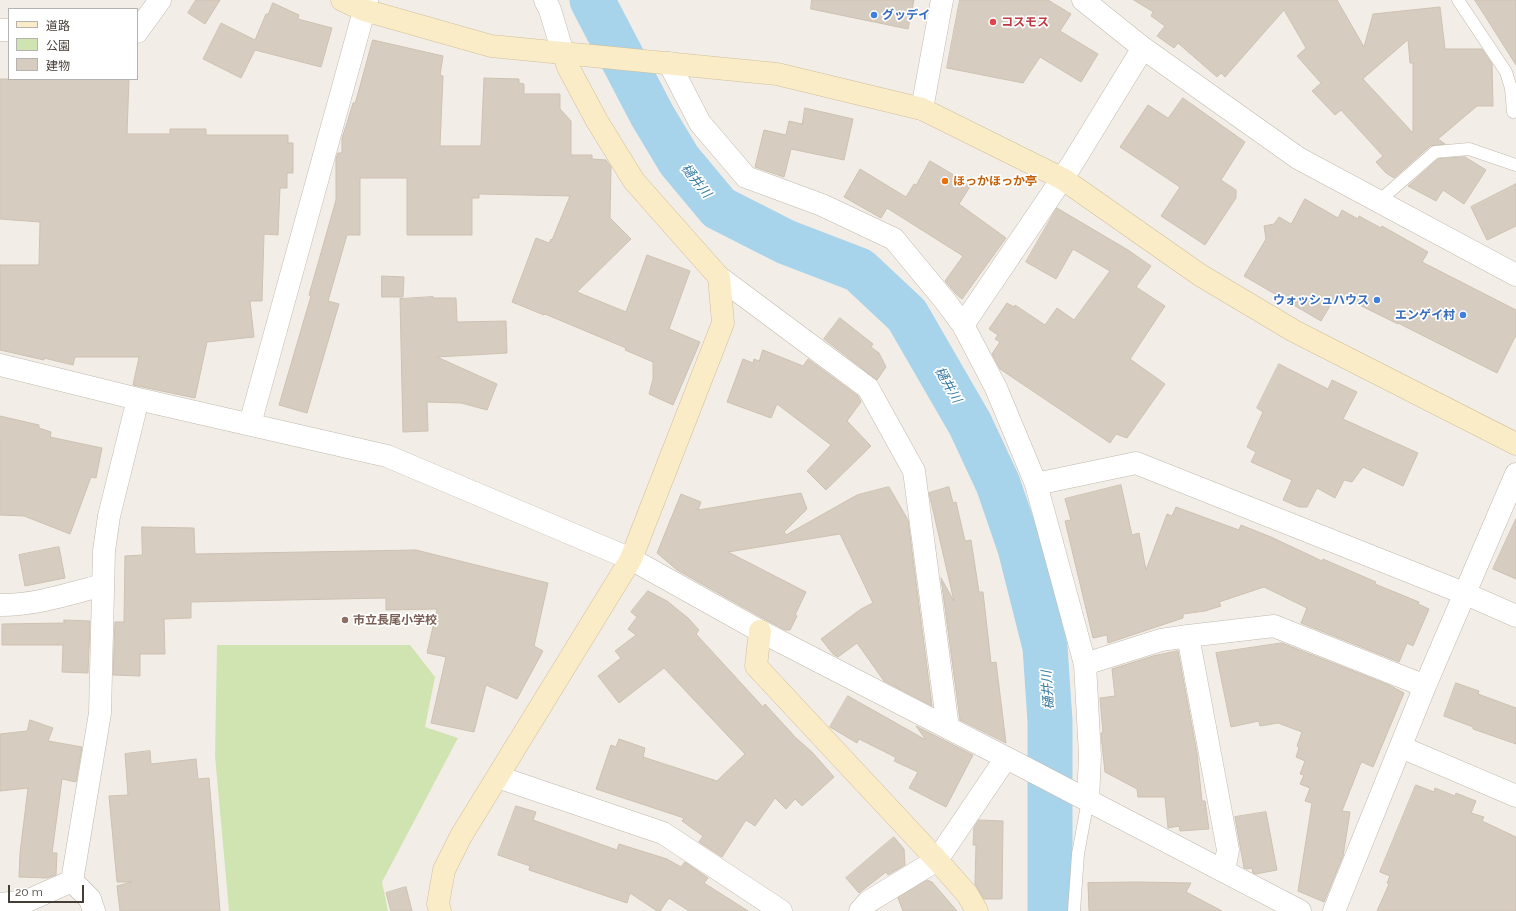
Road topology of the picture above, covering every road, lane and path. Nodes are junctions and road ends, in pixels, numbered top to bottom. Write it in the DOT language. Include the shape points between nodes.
graph roads {
  1 [pos="160,0"];
  2 [pos="342,0"];
  3 [pos="545,0"];
  4 [pos="942,0"];
  5 [pos="1083,0"];
  6 [pos="1458,0"];
  7 [pos="366,5"];
  8 [pos="138,31"];
  9 [pos="1144,48"];
  10 [pos="563,53"];
  11 [pos="669,63"];
  12 [pos="922,110"];
  13 [pos="1513,112"];
  14 [pos="1516,165"];
  15 [pos="1062,179"];
  16 [pos="1379,201"];
  17 [pos="1516,275"];
  18 [pos="719,277"];
  19 [pos="963,325"];
  20 [pos="0,365"];
  21 [pos="138,399"];
  22 [pos="250,424"];
  23 [pos="1516,444"];
  24 [pos="1516,474"];
  25 [pos="1036,484"];
  26 [pos="631,559"];
  27 [pos="103,584"];
  28 [pos="1466,594"];
  29 [pos="0,605"];
  30 [pos="1516,616"];
  31 [pos="760,631"];
  32 [pos="1188,636"];
  33 [pos="1085,664"];
  34 [pos="1425,686"];
  35 [pos="948,728"];
  36 [pos="1401,747"];
  37 [pos="1014,762"];
  38 [pos="498,777"];
  39 [pos="1081,796"];
  40 [pos="1516,796"];
  41 [pos="936,860"];
  42 [pos="1224,871"];
  43 [pos="72,881"];
  44 [pos="0,904"];
  45 [pos="94,911"];
  46 [pos="440,911"];
  47 [pos="781,911"];
  48 [pos="860,911"];
  49 [pos="977,911"];
  50 [pos="1074,911"];
  51 [pos="1300,911"];
  52 [pos="1334,911"];
  1 -- 8 [label="street"];
  2 -- 7 [label="street"];
  3 -- 10 [label="street"];
  4 -- 12 [label="street"];
  5 -- 9 [label="street"];
  6 -- 13 [label="lane" via="1506,72 1511,88"];
  7 -- 10 [label="street" via="491,46"];
  7 -- 22 [label="street"];
  9 -- 15 [label="street"];
  9 -- 16 [label="street" via="1298,158"];
  10 -- 11 [label="street"];
  10 -- 18 [label="street" via="596,121 634,180"];
  11 -- 12 [label="street" via="777,74"];
  11 -- 19 [label="street" via="700,123 746,177 822,205 894,238"];
  12 -- 15 [label="street"];
  14 -- 16 [label="lane" via="1469,149 1435,152"];
  15 -- 19 [label="street"];
  15 -- 23 [label="street" via="1200,275 1294,331"];
  16 -- 17 [label="street"];
  18 -- 26 [label="street" via="722,324"];
  18 -- 35 [label="street" via="868,388 914,471"];
  19 -- 25 [label="street" via="996,388"];
  20 -- 21 [label="street"];
  21 -- 22 [label="street"];
  21 -- 27 [label="street" via="109,516"];
  22 -- 26 [label="street" via="387,456"];
  24 -- 28 [label="street"];
  25 -- 28 [label="street" via="1136,463"];
  25 -- 33 [label="street"];
  26 -- 31 [label="street"];
  26 -- 38 [label="street"];
  27 -- 29 [label="street" via="54,599"];
  27 -- 43 [label="street" via="100,713"];
  28 -- 30 [label="street"];
  28 -- 34 [label="street"];
  31 -- 35 [label="street"];
  31 -- 41 [label="street" via="756,666"];
  32 -- 33 [label="street" via="1161,640"];
  32 -- 34 [label="street" via="1274,626"];
  32 -- 42 [label="street" via="1228,850"];
  33 -- 39 [label="street" via="1090,756"];
  34 -- 36 [label="street"];
  35 -- 37 [label="street"];
  36 -- 40 [label="street"];
  36 -- 52 [label="street"];
  37 -- 39 [label="street"];
  37 -- 41 [label="street"];
  38 -- 46 [label="street" via="461,836 444,870 438,904"];
  38 -- 47 [label="street" via="663,833"];
  39 -- 42 [label="street"];
  39 -- 50 [label="lane"];
  41 -- 48 [label="street" via="868,902"];
  41 -- 49 [label="street" via="967,894"];
  42 -- 51 [label="street"];
  43 -- 44 [label="street" via="27,901"];
  43 -- 45 [label="street" via="90,899"];
}
